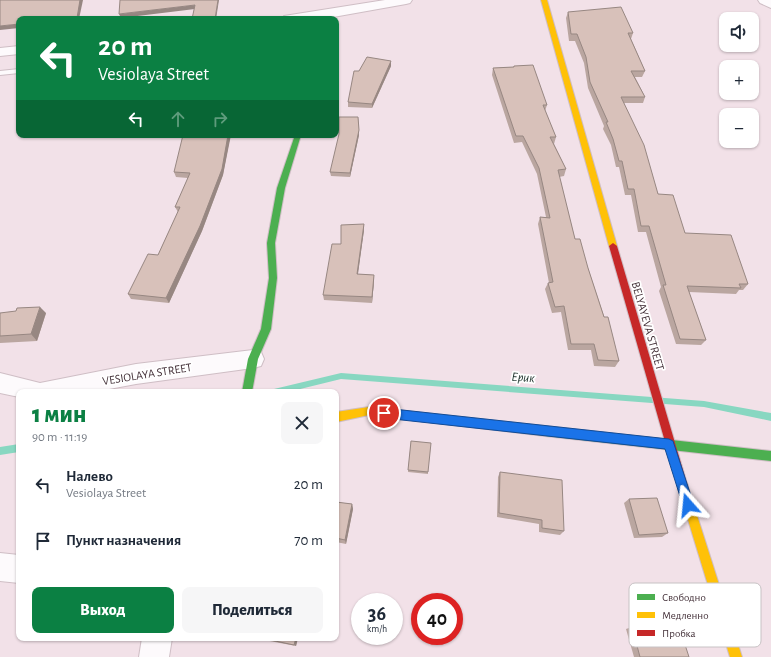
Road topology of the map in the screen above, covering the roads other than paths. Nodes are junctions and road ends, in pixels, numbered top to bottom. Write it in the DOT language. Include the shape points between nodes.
graph roads {
  1 [pos="406,0"];
  2 [pos="544,0"];
  3 [pos="764,0"];
  4 [pos="771,4"];
  5 [pos="317,13"];
  6 [pos="303,16"];
  7 [pos="16,50"];
  8 [pos="0,52"];
  9 [pos="16,71"];
  10 [pos="0,73"];
  11 [pos="297,138"];
  12 [pos="253,359"];
  13 [pos="0,384"];
  14 [pos="28,389"];
  15 [pos="56,389"];
  16 [pos="248,389"];
  17 [pos="339,416"];
  18 [pos="669,444"];
  19 [pos="771,456"];
  20 [pos="0,567"];
  21 [pos="16,569"];
  22 [pos="713,583"];
  23 [pos="157,641"];
  24 [pos="733,647"];
  25 [pos="154,657"];
  26 [pos="736,657"];
  1 -- 5 [label="street"];
  2 -- 18 [label="street, BELYAYEVA STREET"];
  3 -- 4 [label="street"];
  5 -- 6 [label="street"];
  7 -- 8 [label="street"];
  9 -- 10 [label="lane"];
  11 -- 12 [label="street" via="281,188 271,243 273,278 266,329"];
  12 -- 15 [label="street, VESIOLAYA STREET" via="136,374"];
  12 -- 16 [label="street"];
  13 -- 14 [label="street, VESIOLAYA STREET"];
  17 -- 18 [label="street" via="369,411"];
  18 -- 19 [label="street"];
  18 -- 22 [label="street, BELYAYEVA STREET"];
  20 -- 21 [label="street"];
  23 -- 25 [label="street"];
  24 -- 26 [label="street, BELYAYEVA STREET"];
}
